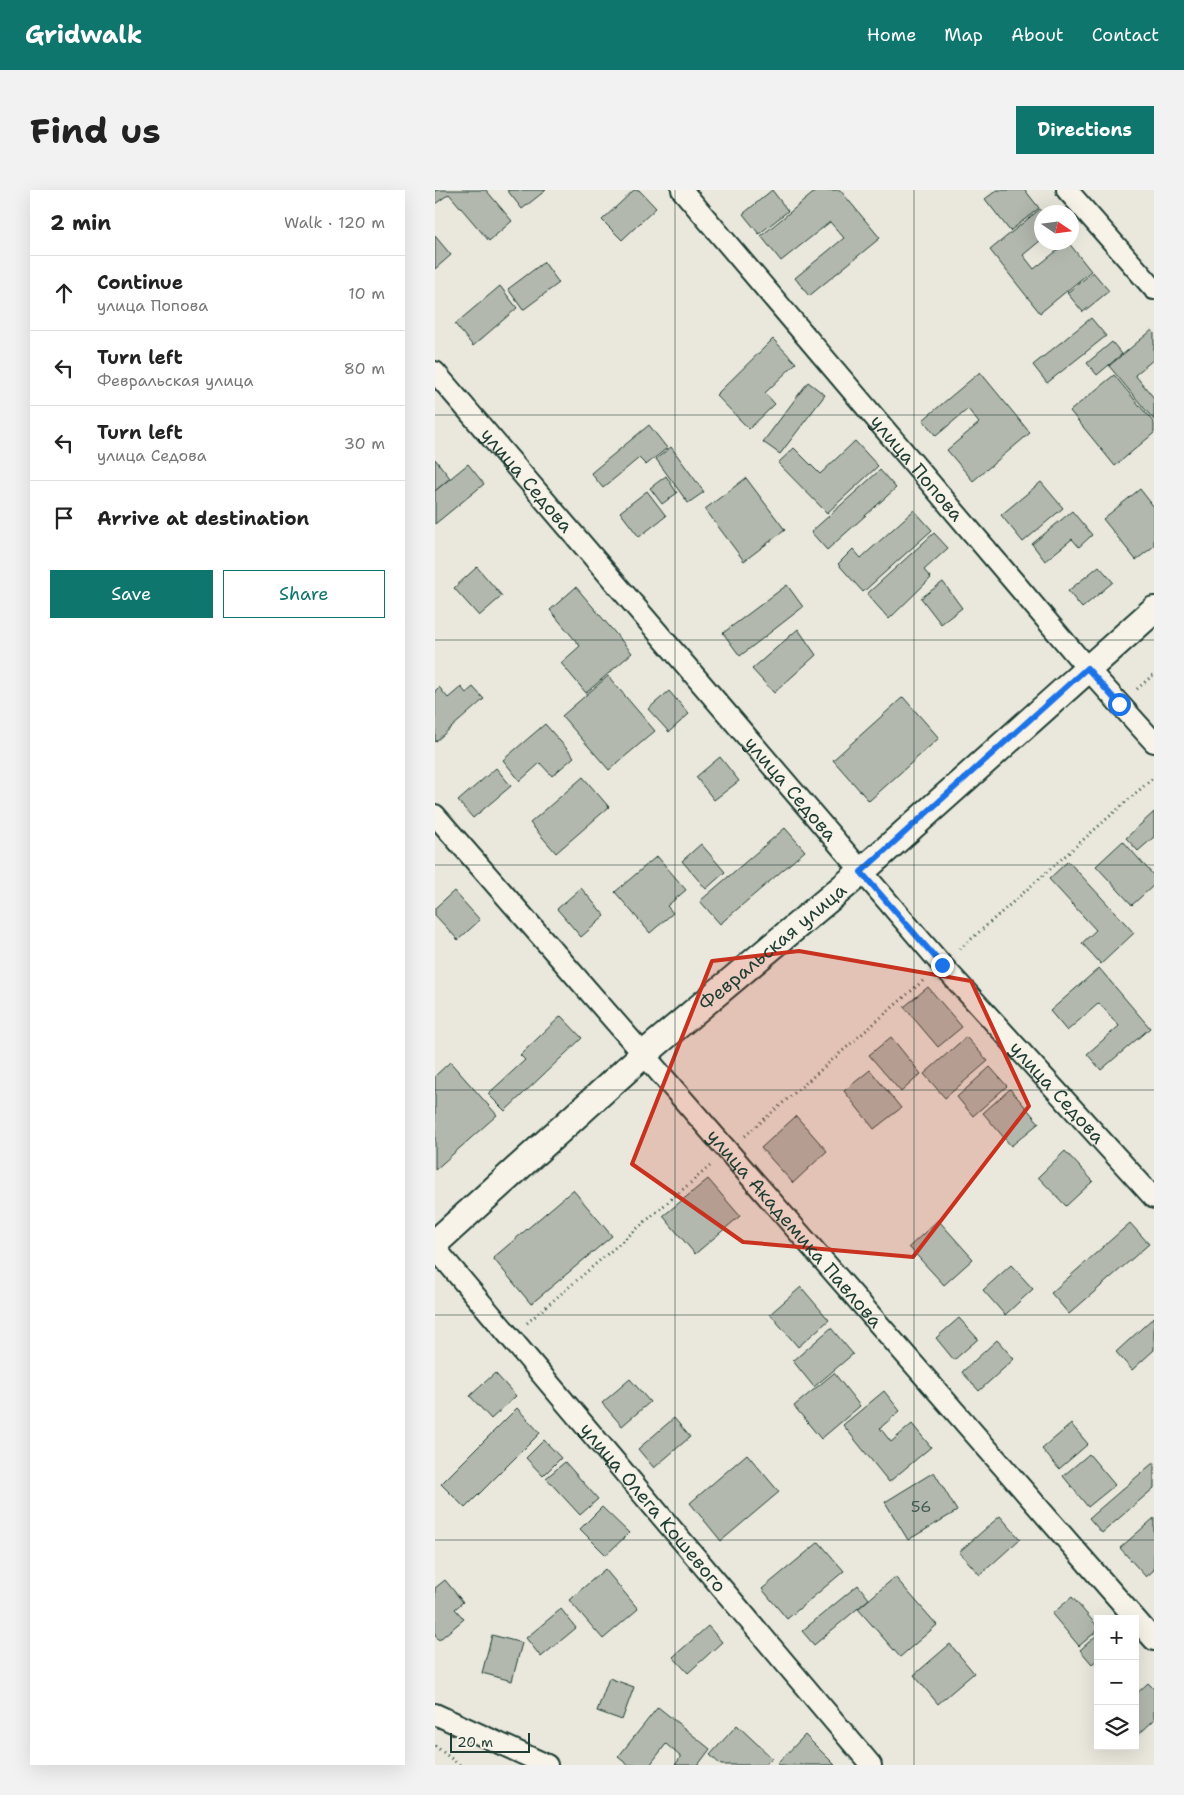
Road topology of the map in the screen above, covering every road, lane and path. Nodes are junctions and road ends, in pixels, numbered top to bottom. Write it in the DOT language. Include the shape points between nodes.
graph roads {
  1 [pos="682,190"];
  2 [pos="1067,190"];
  3 [pos="1154,289"];
  4 [pos="435,372"];
  5 [pos="1154,610"];
  6 [pos="1087,668"];
  7 [pos="1154,742"];
  8 [pos="1154,777"];
  9 [pos="435,815"];
  10 [pos="861,872"];
  11 [pos="942,965"];
  12 [pos="644,1054"];
  13 [pos="728,1150"];
  14 [pos="1154,1198"];
  15 [pos="435,1243"];
  16 [pos="435,1248"];
  17 [pos="511,1337"];
  18 [pos="1154,1640"];
  19 [pos="435,1714"];
  20 [pos="435,1746"];
  21 [pos="460,1765"];
  22 [pos="547,1765"];
  23 [pos="871,1765"];
  1 -- 6 [label="street, улица Попова"];
  2 -- 3 [label="street"];
  4 -- 10 [label="street, улица Седова"];
  5 -- 6 [label="street, Февральская улица"];
  6 -- 7 [label="street, улица Попова"];
  6 -- 10 [label="street, Февральская улица"];
  8 -- 11 [label="path"];
  9 -- 12 [label="street, улица Академика Павлова"];
  10 -- 11 [label="street, улица Седова"];
  10 -- 12 [label="street, Февральская улица"];
  11 -- 13 [label="path"];
  11 -- 14 [label="street, улица Седова"];
  12 -- 13 [label="street, улица Академика Павлова"];
  12 -- 15 [label="street, Февральская улица"];
  13 -- 17 [label="path"];
  13 -- 18 [label="street, улица Академика Павлова"];
  16 -- 17 [label="street, улица Олега Кошевого"];
  17 -- 23 [label="street, улица Олега Кошевого"];
  19 -- 22 [label="street"];
  20 -- 21 [label="path"];
}
